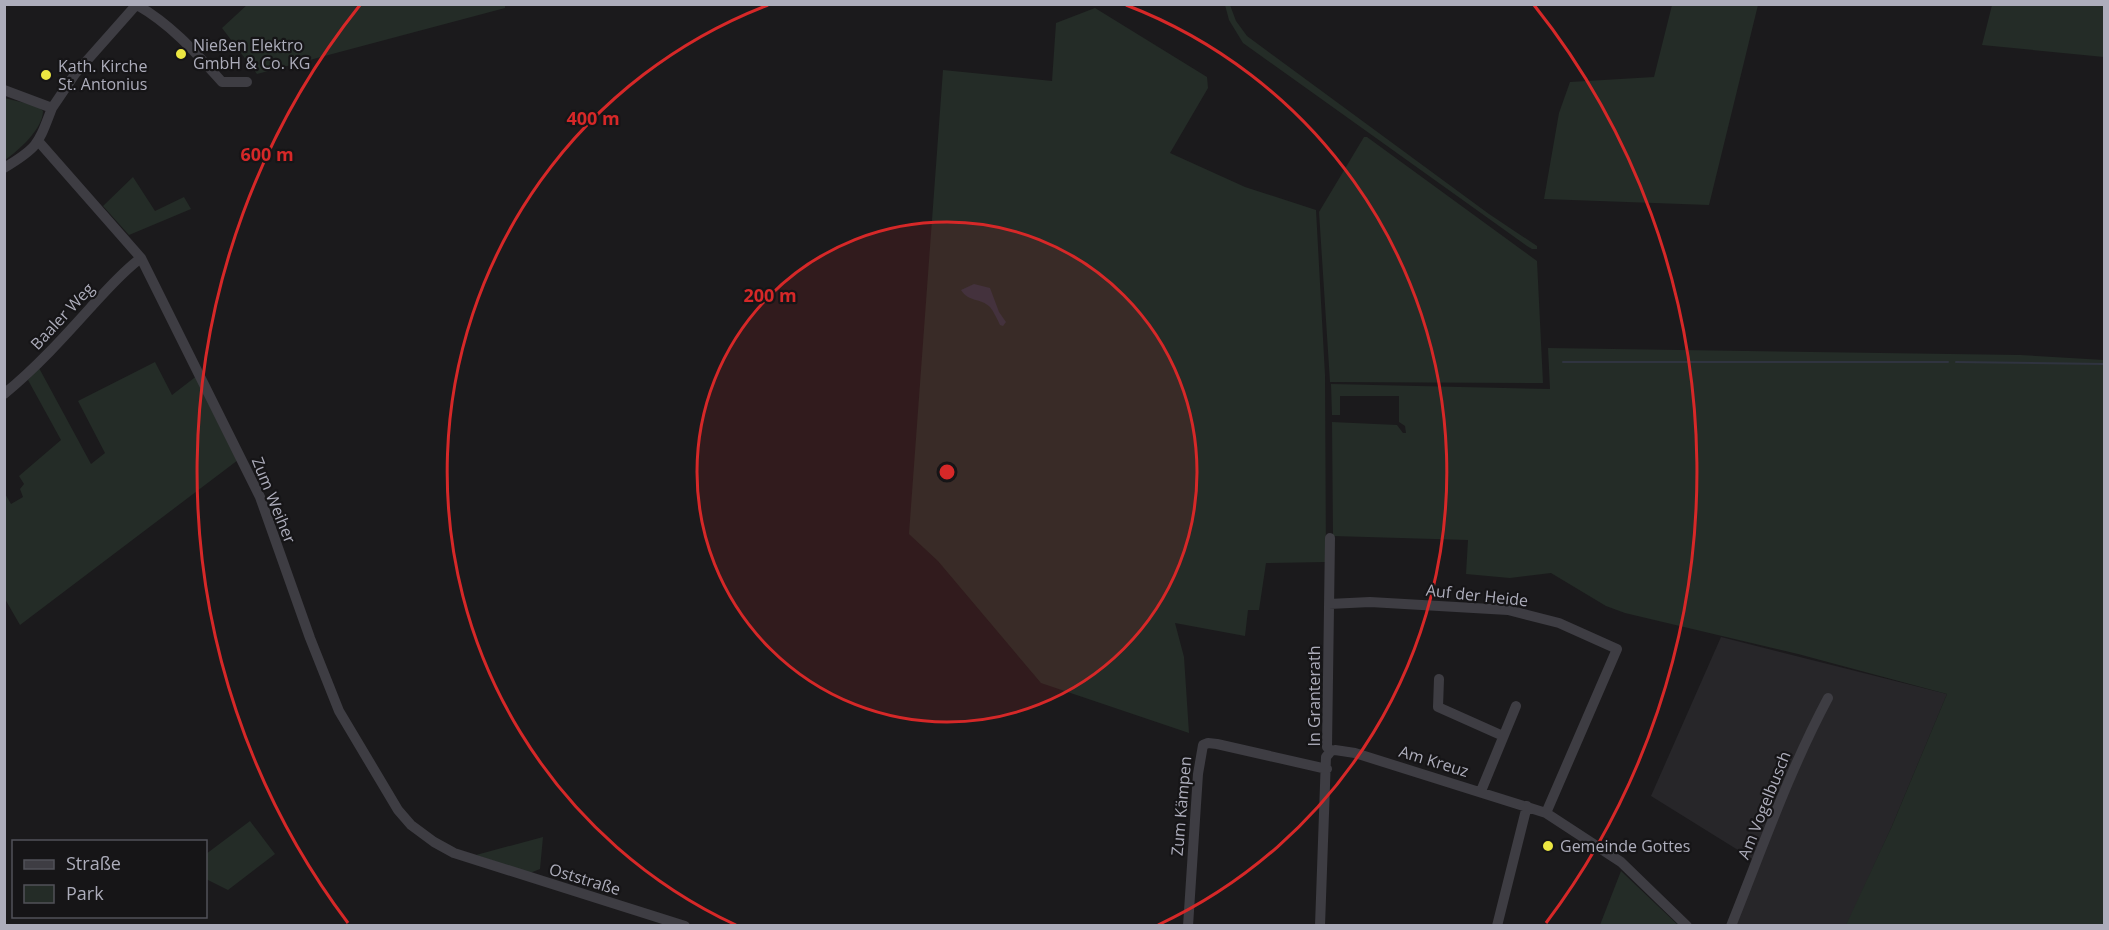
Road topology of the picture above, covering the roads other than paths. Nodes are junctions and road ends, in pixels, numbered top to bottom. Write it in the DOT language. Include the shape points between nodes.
graph roads {
  1 [pos="137,5"];
  2 [pos="247,82"];
  3 [pos="4,90"];
  4 [pos="52,108"];
  5 [pos="39,142"];
  6 [pos="4,168"];
  7 [pos="141,258"];
  8 [pos="4,394"];
  9 [pos="1330,538"];
  10 [pos="1329,604"];
  11 [pos="1439,679"];
  12 [pos="1828,698"];
  13 [pos="1516,706"];
  14 [pos="1503,736"];
  15 [pos="1331,752"];
  16 [pos="1327,769"];
  17 [pos="1481,791"];
  18 [pos="1527,806"];
  19 [pos="1546,813"];
  20 [pos="476,861"];
  21 [pos="685,926"];
  22 [pos="1188,926"];
  23 [pos="1320,926"];
  24 [pos="1497,926"];
  25 [pos="1687,926"];
  26 [pos="1731,926"];
  1 -- 2 [label="street" via="188,44 222,82"];
  1 -- 4 [label="street" via="75,74"];
  3 -- 4 [label="street"];
  4 -- 5 [label="street"];
  5 -- 6 [label="street"];
  5 -- 7 [label="street, Zum Weiher"];
  7 -- 8 [label="street, Baaler Weg" via="25,378"];
  7 -- 20 [label="street, Zum Weiher" via="260,496 339,711 411,825 434,842"];
  9 -- 10 [label="street, In Granterath"];
  10 -- 15 [label="street, In Granterath" via="1327,747"];
  10 -- 19 [label="street, Auf der Heide" via="1370,602 1508,610 1559,623 1617,649"];
  11 -- 14 [label="street" via="1438,707"];
  12 -- 26 [label="street, Am Vogelbusch" via="1788,783"];
  13 -- 14 [label="street"];
  14 -- 17 [label="street"];
  15 -- 16 [label="street, In Granterath" via="1326,757"];
  15 -- 17 [label="street, Am Kreuz" via="1355,753"];
  16 -- 22 [label="street, Zum Kämpen" via="1217,744 1203,745"];
  16 -- 23 [label="street, In Granterath"];
  17 -- 18 [label="street, Am Kreuz"];
  18 -- 19 [label="street"];
  18 -- 24 [label="street"];
  19 -- 25 [label="street" via="1621,862"];
  20 -- 21 [label="street, Oststraße"];
}
